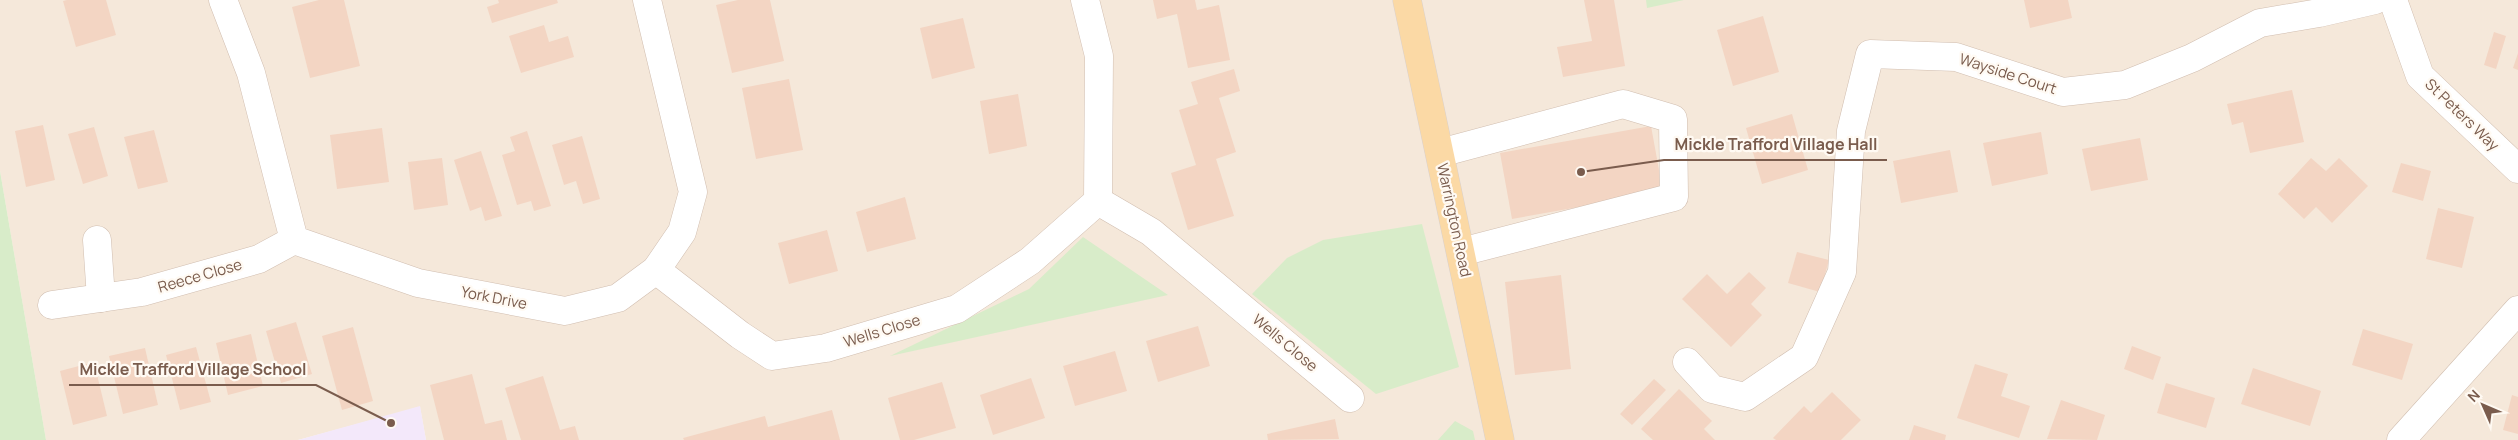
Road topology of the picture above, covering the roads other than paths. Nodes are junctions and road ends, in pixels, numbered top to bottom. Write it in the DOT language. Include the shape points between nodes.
graph roads {
  1 [pos="223,0"];
  2 [pos="647,0"];
  3 [pos="1085,0"];
  4 [pos="1408,0"];
  5 [pos="2375,0"];
  6 [pos="2394,0"];
  7 [pos="1440,153"];
  8 [pos="2518,169"];
  9 [pos="1098,201"];
  10 [pos="97,240"];
  11 [pos="294,240"];
  12 [pos="1461,252"];
  13 [pos="656,270"];
  14 [pos="101,298"];
  15 [pos="52,305"];
  16 [pos="2518,310"];
  17 [pos="1687,362"];
  18 [pos="1350,398"];
  19 [pos="1500,440"];
  20 [pos="2402,440"];
  1 -- 11 [label="street" via="251,73"];
  2 -- 13 [label="street, York Drive" via="693,192 682,232"];
  3 -- 9 [label="street" via="1099,56"];
  4 -- 7 [label="main road, Warrington Road"];
  5 -- 17 [label="street, Wayside Court" via="2260,23 2192,58 2125,85 2063,92 1956,57 1870,54 1851,131 1842,272 1804,357 1745,397 1712,389"];
  6 -- 8 [label="street, St Peters Way" via="2420,76"];
  7 -- 12 [label="main road, Warrington Road"];
  7 -- 12 [label="street" via="1623,104 1674,119 1674,196"];
  9 -- 13 [label="street, Wells Close" via="1030,261 957,309 826,348 772,356"];
  9 -- 18 [label="street, Wells Close" via="1151,232"];
  10 -- 14 [label="street"];
  11 -- 13 [label="street, York Drive" via="418,283 565,311 618,298"];
  11 -- 14 [label="street, Reece Close" via="259,259 142,292"];
  12 -- 19 [label="main road, Warrington Road"];
  14 -- 15 [label="street, Reece Close"];
  16 -- 20 [label="street"];
}
